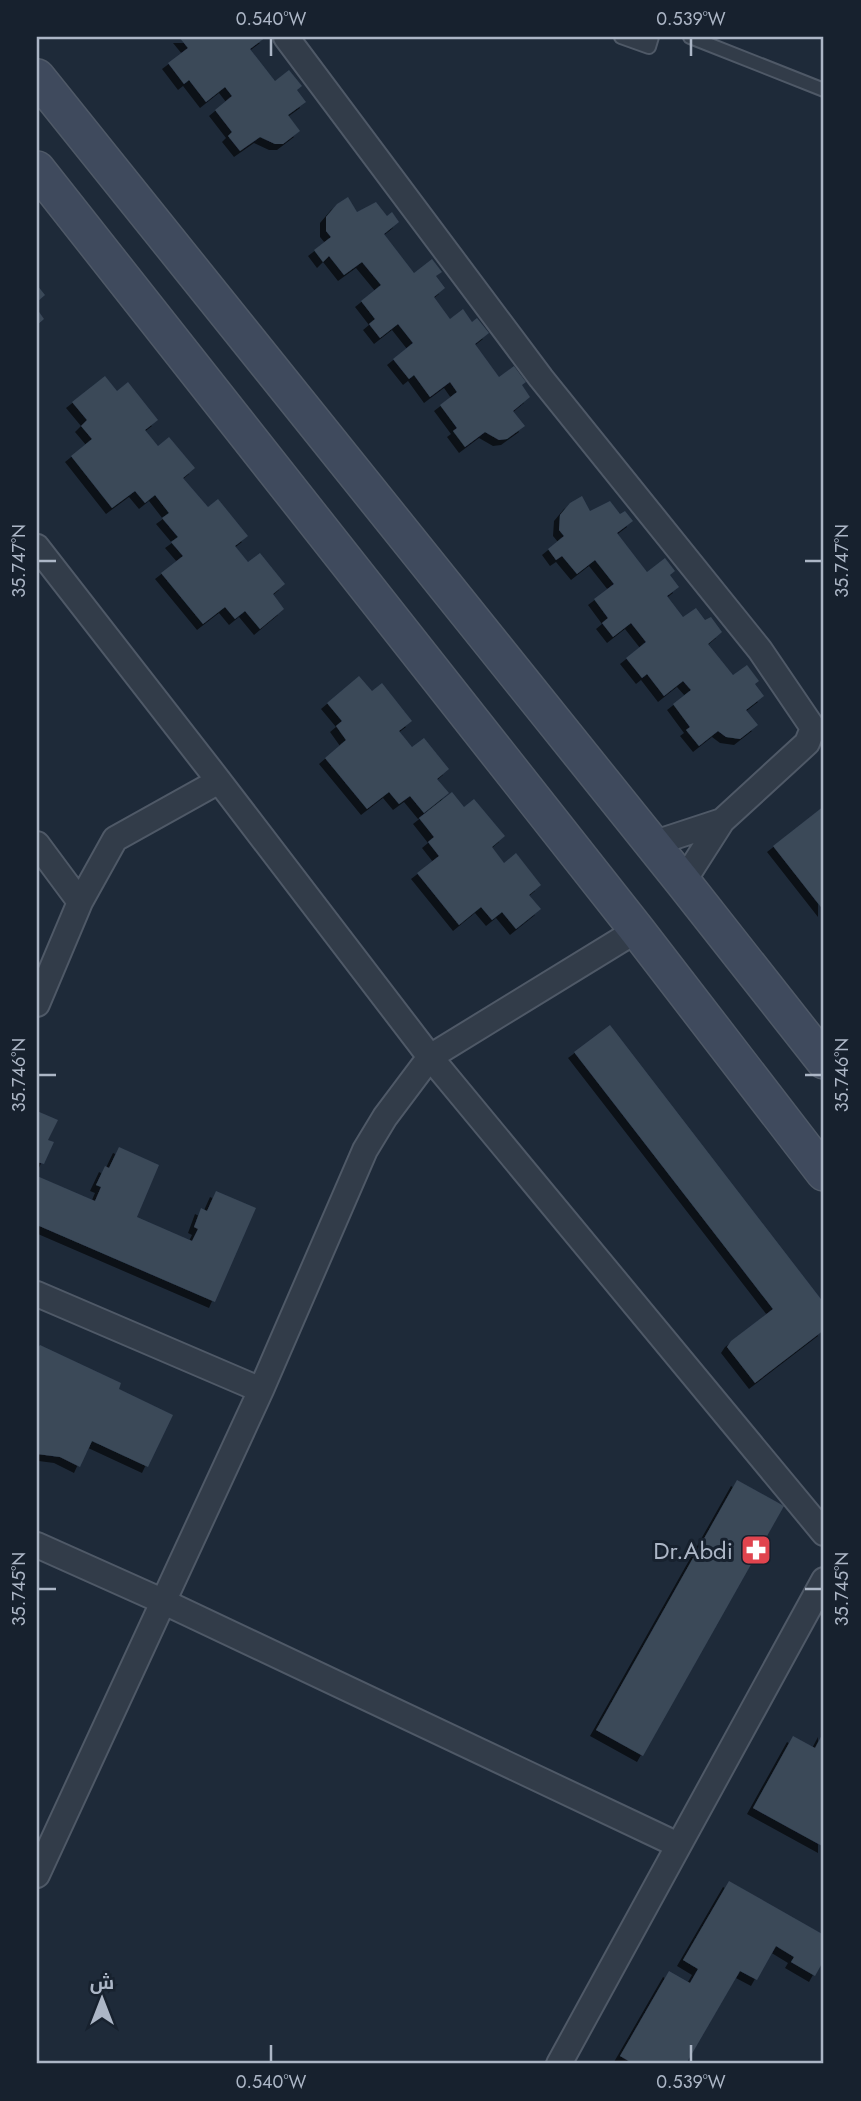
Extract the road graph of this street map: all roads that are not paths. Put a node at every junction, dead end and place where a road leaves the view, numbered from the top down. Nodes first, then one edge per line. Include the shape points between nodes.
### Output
1 (286, 37) edge
2 (621, 37) edge
3 (652, 37) edge
4 (690, 37) edge
5 (37, 77) edge
6 (824, 90) edge
7 (37, 169) edge
8 (37, 547) edge
9 (219, 781) junction
10 (722, 821) junction
11 (37, 844) edge
12 (652, 844) junction
13 (683, 882) junction
14 (80, 902) junction
15 (636, 930) junction
16 (37, 1004) edge
17 (430, 1057) junction
18 (824, 1061) edge
19 (824, 1173) edge
20 (37, 1294) edge
21 (261, 1390) junction
22 (824, 1533) edge
23 (37, 1545) edge
24 (824, 1580) edge
25 (162, 1601) junction
26 (678, 1845) junction
27 (37, 1875) edge
28 (559, 2064) edge

1 - 10 street via 541,378 760,650 813,728 807,743
2 - 3 lane via 649,47
4 - 6 lane
5 - 12 main road
7 - 15 main road
8 - 9 street
9 - 14 street via 115,839
9 - 17 street
10 - 12 street
10 - 13 street
11 - 14 street
12 - 13 main road
13 - 18 main road
14 - 16 street
15 - 17 street
15 - 19 main road
17 - 21 street via 365,1150
17 - 22 street
20 - 21 street
21 - 25 street
23 - 25 street
24 - 26 street
25 - 26 street
25 - 27 street
26 - 28 street

